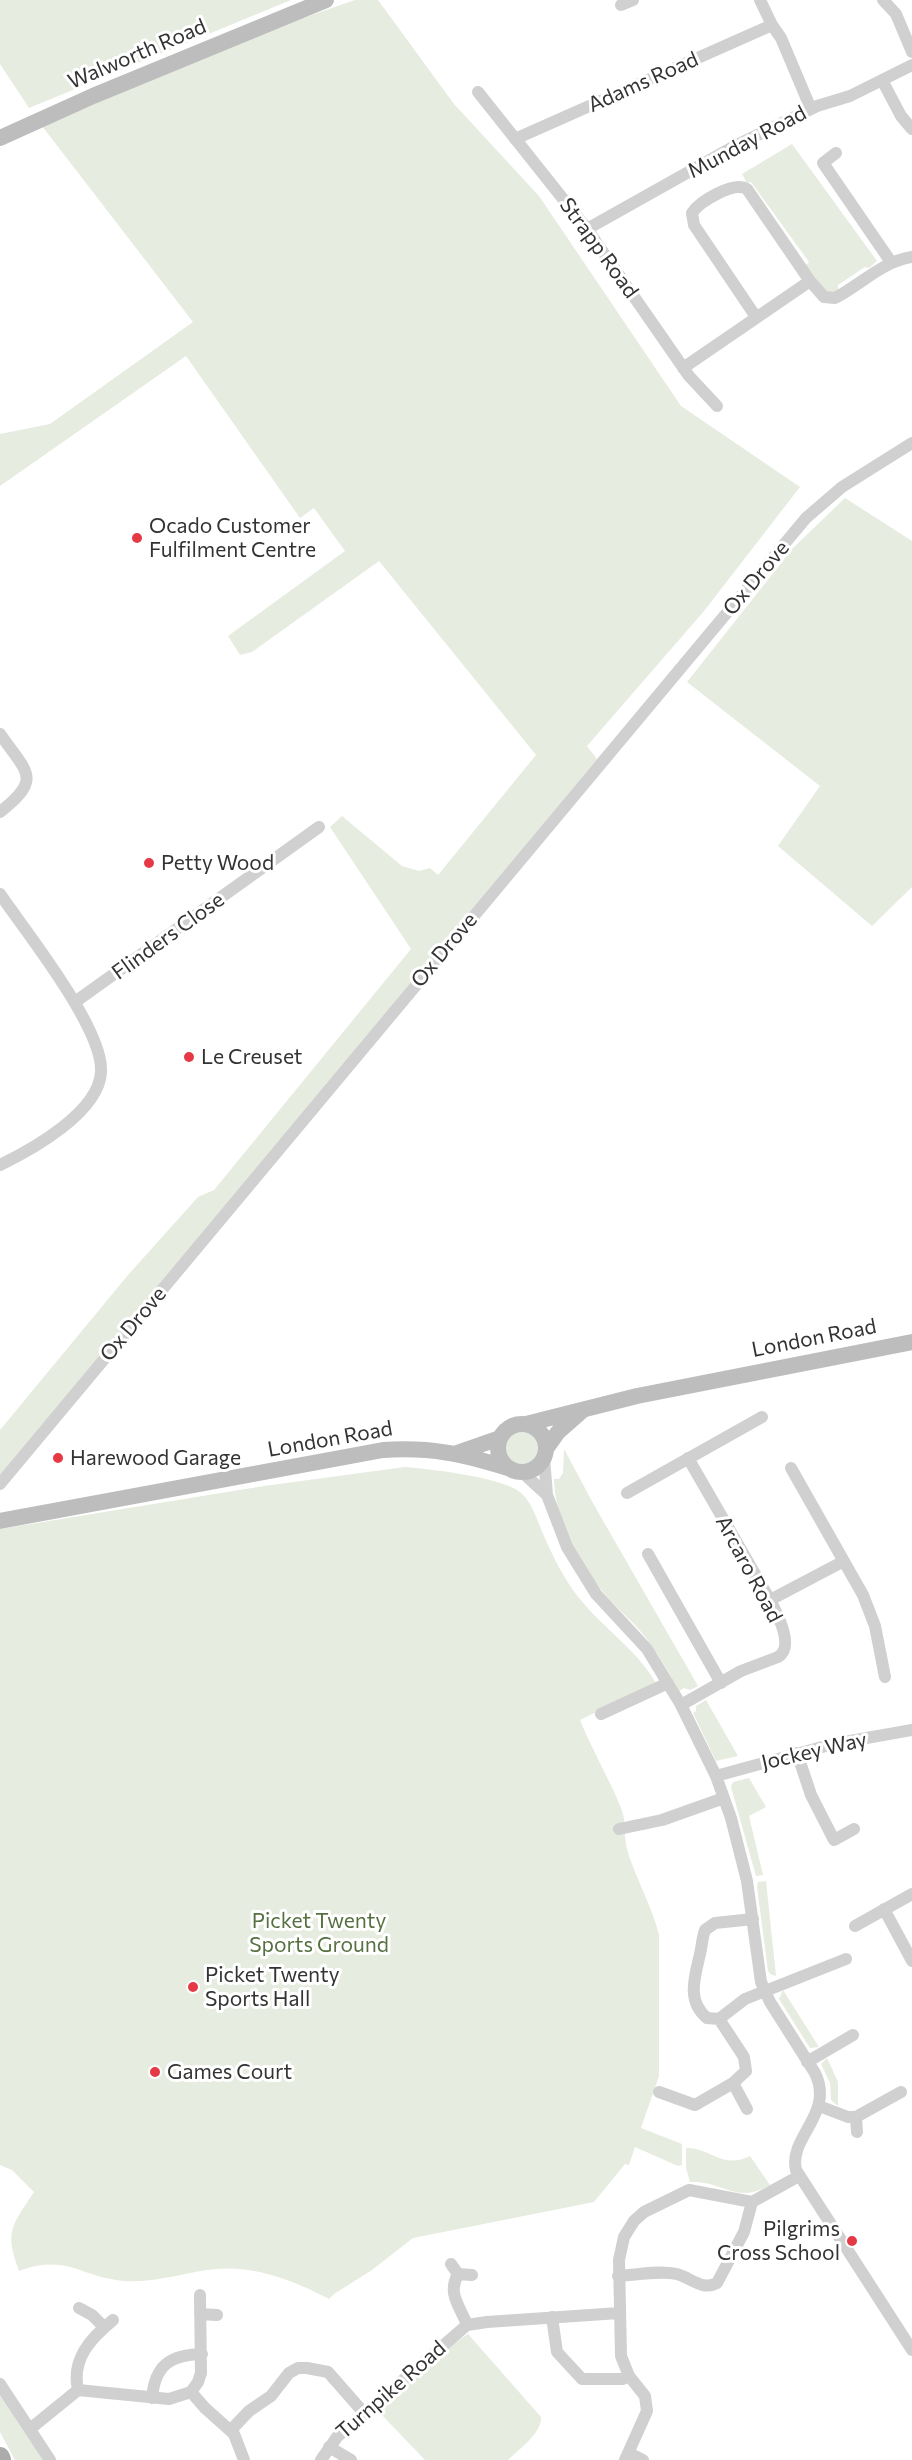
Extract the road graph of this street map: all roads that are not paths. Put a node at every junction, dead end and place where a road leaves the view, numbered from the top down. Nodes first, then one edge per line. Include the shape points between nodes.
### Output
1 (326, 0) edge
2 (633, 0) edge
3 (760, 0) edge
4 (883, 0) edge
5 (621, 5) dead end
6 (772, 25) junction
7 (912, 52) edge
8 (912, 65) edge
9 (882, 80) junction
10 (478, 92) dead end
11 (811, 109) junction
12 (912, 129) edge
13 (0, 138) edge
14 (515, 139) junction
15 (836, 153) dead end
16 (587, 229) junction
17 (912, 257) edge
18 (891, 262) junction
19 (810, 281) junction
20 (756, 317) junction
21 (683, 368) junction
22 (717, 406) dead end
23 (912, 443) edge
24 (0, 734) edge
25 (0, 812) edge
26 (319, 828) dead end
27 (0, 894) edge
28 (75, 1002) junction
29 (0, 1165) edge
30 (912, 1342) edge
31 (583, 1410) junction
32 (762, 1417) dead end
33 (526, 1424) junction
34 (500, 1438) junction
35 (457, 1453) junction
36 (545, 1454) junction
37 (688, 1458) junction
38 (790, 1468) dead end
39 (515, 1470) junction
40 (0, 1484) edge
41 (627, 1493) dead end
42 (547, 1495) junction
43 (0, 1521) edge
44 (648, 1554) dead end
45 (844, 1561) junction
46 (770, 1600) junction
47 (885, 1677) dead end
48 (669, 1683) junction
49 (721, 1683) junction
50 (681, 1705) junction
51 (601, 1714) dead end
52 (912, 1730) edge
53 (797, 1753) junction
54 (716, 1776) junction
55 (724, 1798) junction
56 (619, 1829) dead end
57 (854, 1829) dead end
58 (912, 1894) edge
59 (884, 1909) junction
60 (753, 1919) junction
61 (855, 1926) dead end
62 (846, 1959) dead end
63 (912, 1961) edge
64 (765, 1990) junction
65 (719, 2019) junction
66 (853, 2035) dead end
67 (807, 2062) junction
68 (733, 2083) junction
69 (659, 2092) dead end
70 (901, 2092) dead end
71 (819, 2106) junction
72 (747, 2109) dead end
73 (856, 2117) junction
74 (857, 2132) dead end
75 (799, 2176) junction
76 (753, 2202) junction
77 (472, 2276) dead end
78 (618, 2276) junction
79 (200, 2295) dead end
80 (79, 2308) dead end
81 (619, 2313) junction
82 (200, 2314) junction
83 (217, 2315) dead end
84 (552, 2317) junction
85 (467, 2325) junction
86 (911, 2345) edge
87 (202, 2354) junction
88 (629, 2376) junction
89 (0, 2384) edge
90 (78, 2390) junction
91 (191, 2392) junction
92 (152, 2398) junction
93 (364, 2413) junction
94 (30, 2429) junction
95 (231, 2430) junction
96 (329, 2447) junction
97 (627, 2456) edge
98 (242, 2459) edge
99 (50, 2460) edge
100 (321, 2460) edge
101 (351, 2460) edge
102 (643, 2460) edge

1 - 13 main road, Walworth Road
2 - 5 street
3 - 6 street
4 - 7 street via 896,14
6 - 11 street
6 - 14 street, Adams Road
8 - 9 street, Munday Road
9 - 11 street, Munday Road
9 - 12 street
10 - 14 street, Strapp Road
11 - 16 street, Munday Road via 733,147
14 - 16 street, Strapp Road
15 - 18 street via 823,162
16 - 21 street, Strapp Road
17 - 18 street
18 - 19 street via 835,298 824,297
19 - 20 street
19 - 20 street via 747,189 732,187 700,204 692,213 694,225
20 - 21 street
21 - 22 street, Strapp Road
23 - 40 street, Ox Drove via 842,488 806,518
24 - 25 street via 26,771 27,781 19,797
26 - 28 street, Flinders Close
27 - 28 street
28 - 29 street via 98,1049 98,1085 92,1098 74,1116 47,1138
30 - 31 main road, London Road via 672,1388
31 - 33 main road, London Road
31 - 36 main road via 558,1432
32 - 37 street
33 - 34 main road, London Road via 511,1426
33 - 36 main road via 543,1436
34 - 35 main road, London Road
34 - 39 main road via 499,1454
35 - 39 main road, London Road
35 - 43 main road, London Road via 383,1450
36 - 39 main road via 535,1468
36 - 42 street
37 - 41 street
37 - 46 street, Arcaro Road
38 - 45 street
39 - 42 street
42 - 48 street via 582,1574 638,1638
44 - 49 street
45 - 46 street
45 - 47 street via 875,1626
46 - 49 street, Arcaro Road via 785,1642 784,1651
48 - 50 street
48 - 51 street
49 - 50 street, Arcaro Road
50 - 54 street
52 - 53 street, Jockey Way
53 - 54 street, Jockey Way
53 - 57 street via 811,1795 834,1840
54 - 55 street
55 - 56 street via 662,1820
55 - 60 street via 745,1871
58 - 59 street
59 - 61 street
59 - 63 street
60 - 64 street via 757,1961
60 - 65 street via 715,1923 705,1930 695,1970 694,1997 702,2014
62 - 64 street
64 - 65 street via 745,1999
64 - 67 street
65 - 68 street via 746,2063 746,2071
66 - 67 street
67 - 71 street via 820,2086
68 - 69 street via 695,2105
68 - 72 street
70 - 73 street
71 - 73 street
71 - 75 street via 795,2159
73 - 74 street
75 - 76 street
75 - 86 street
76 - 78 street via 696,2190 652,2207 634,2221 624,2237
76 - 78 street via 744,2232 717,2283 707,2286 669,2273
77 - 85 street via 455,2269 453,2293
78 - 81 street
79 - 82 street
80 - 90 street via 108,2323 79,2358
81 - 84 street
81 - 88 street via 621,2356
82 - 83 street
82 - 87 street
84 - 85 street
84 - 88 street via 557,2352 582,2379
85 - 93 street, Turnpike Road
87 - 91 street via 200,2377
87 - 92 street via 181,2355 168,2362 157,2376
88 - 97 street via 643,2392 647,2411
89 - 94 street
90 - 92 street
90 - 94 street
91 - 92 street via 174,2398
91 - 95 street
93 - 95 street via 328,2372 298,2368
93 - 96 street, Turnpike Road
94 - 99 street
95 - 98 street
96 - 100 street, Turnpike Road
96 - 101 street
97 - 102 street

